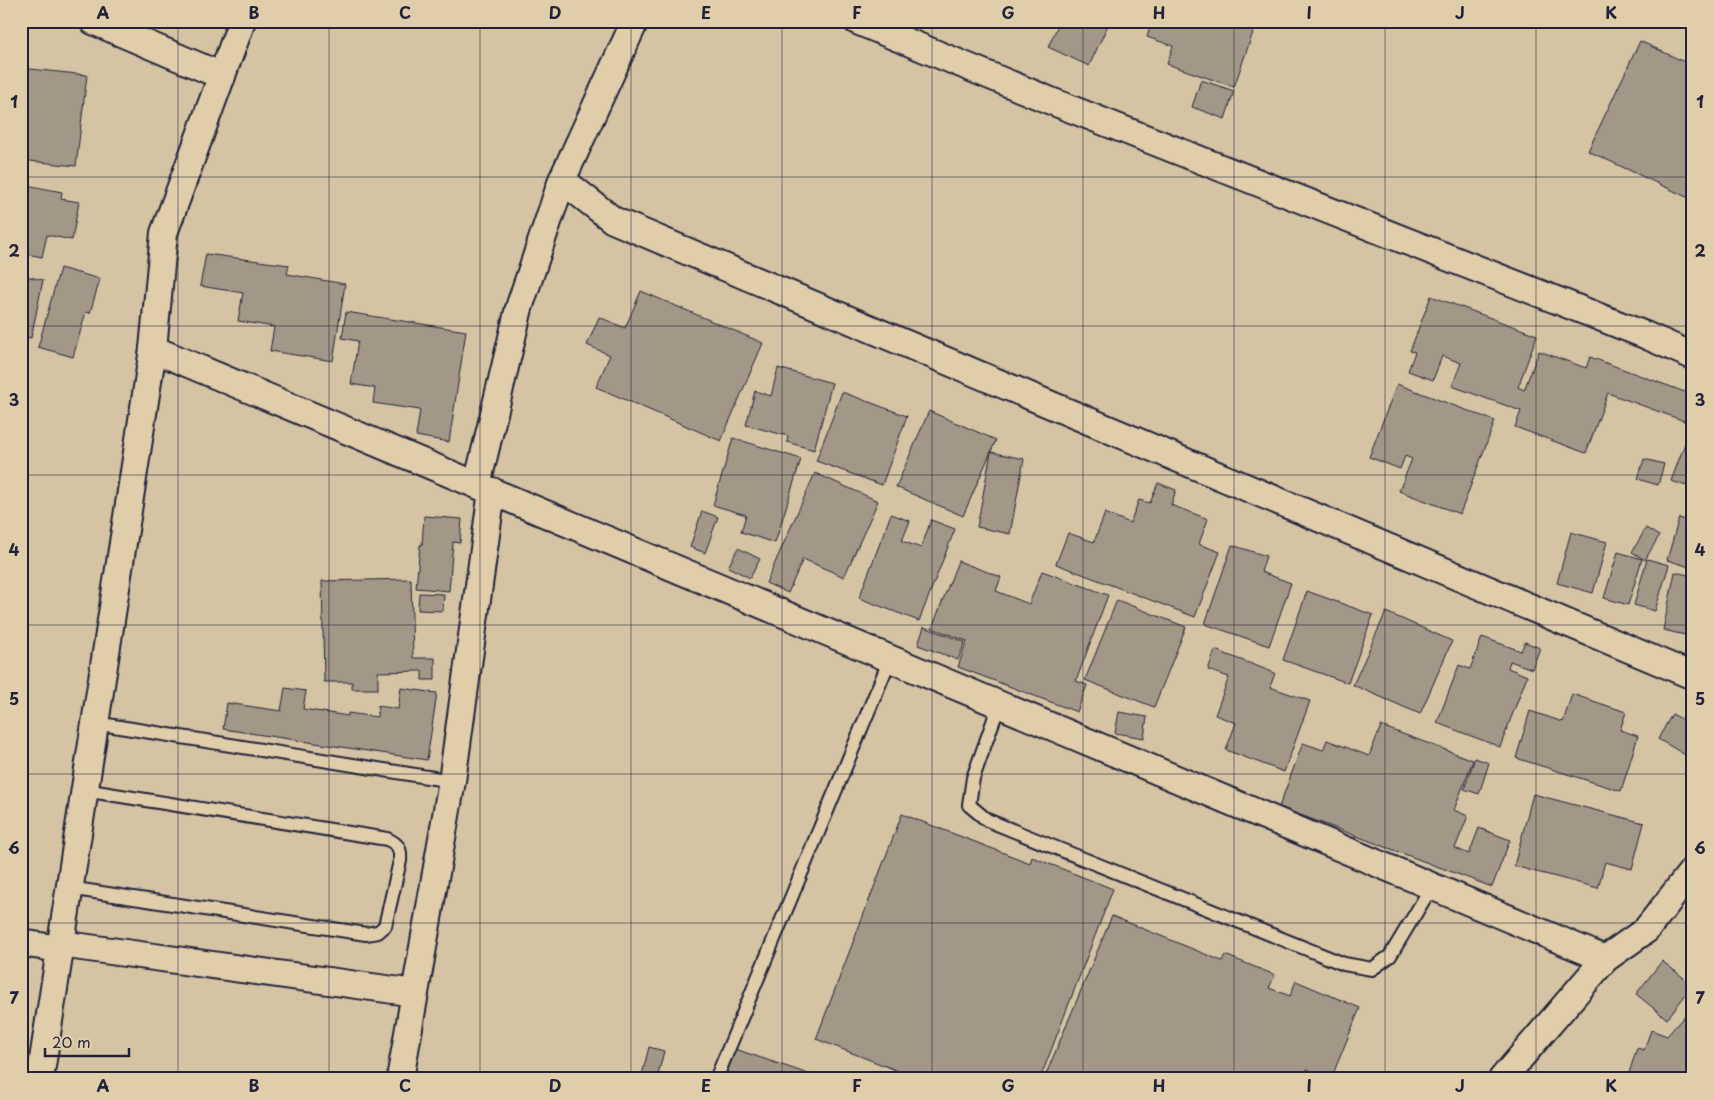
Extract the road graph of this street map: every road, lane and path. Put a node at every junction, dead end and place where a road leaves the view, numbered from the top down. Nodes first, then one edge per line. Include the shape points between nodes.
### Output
1 (93, 21) edge
2 (242, 21) edge
3 (635, 21) edge
4 (857, 21) edge
5 (222, 76) junction
6 (562, 180) junction
7 (153, 349) junction
8 (1693, 356) edge
9 (484, 488) junction
10 (890, 658) junction
11 (1693, 676) edge
12 (999, 704) junction
13 (95, 722) junction
14 (452, 782) junction
15 (84, 790) junction
16 (1693, 870) edge
17 (1432, 886) junction
18 (69, 888) junction
19 (21, 943) edge
20 (60, 947) junction
21 (1605, 959) junction
22 (416, 993) junction
23 (40, 1079) edge
24 (400, 1079) edge
25 (716, 1079) edge
26 (1502, 1079) edge

1 - 5 street
2 - 5 street
3 - 6 street
4 - 8 street
5 - 7 street via 164,233
6 - 9 street via 520,308
6 - 11 street via 613,220
7 - 9 street
7 - 13 street
9 - 10 street
9 - 14 street
10 - 12 street
10 - 25 lane
12 - 17 street
12 - 17 lane via 973,778 969,805 987,820 1344,964 1372,969 1390,956
13 - 14 lane
13 - 15 street
14 - 22 street
15 - 18 street
15 - 18 lane via 387,839 401,850 400,861 385,926 378,932 366,934
16 - 21 street via 1646,930
17 - 21 street
18 - 20 street
19 - 20 street
20 - 22 street
20 - 23 street
21 - 26 street
22 - 24 street

